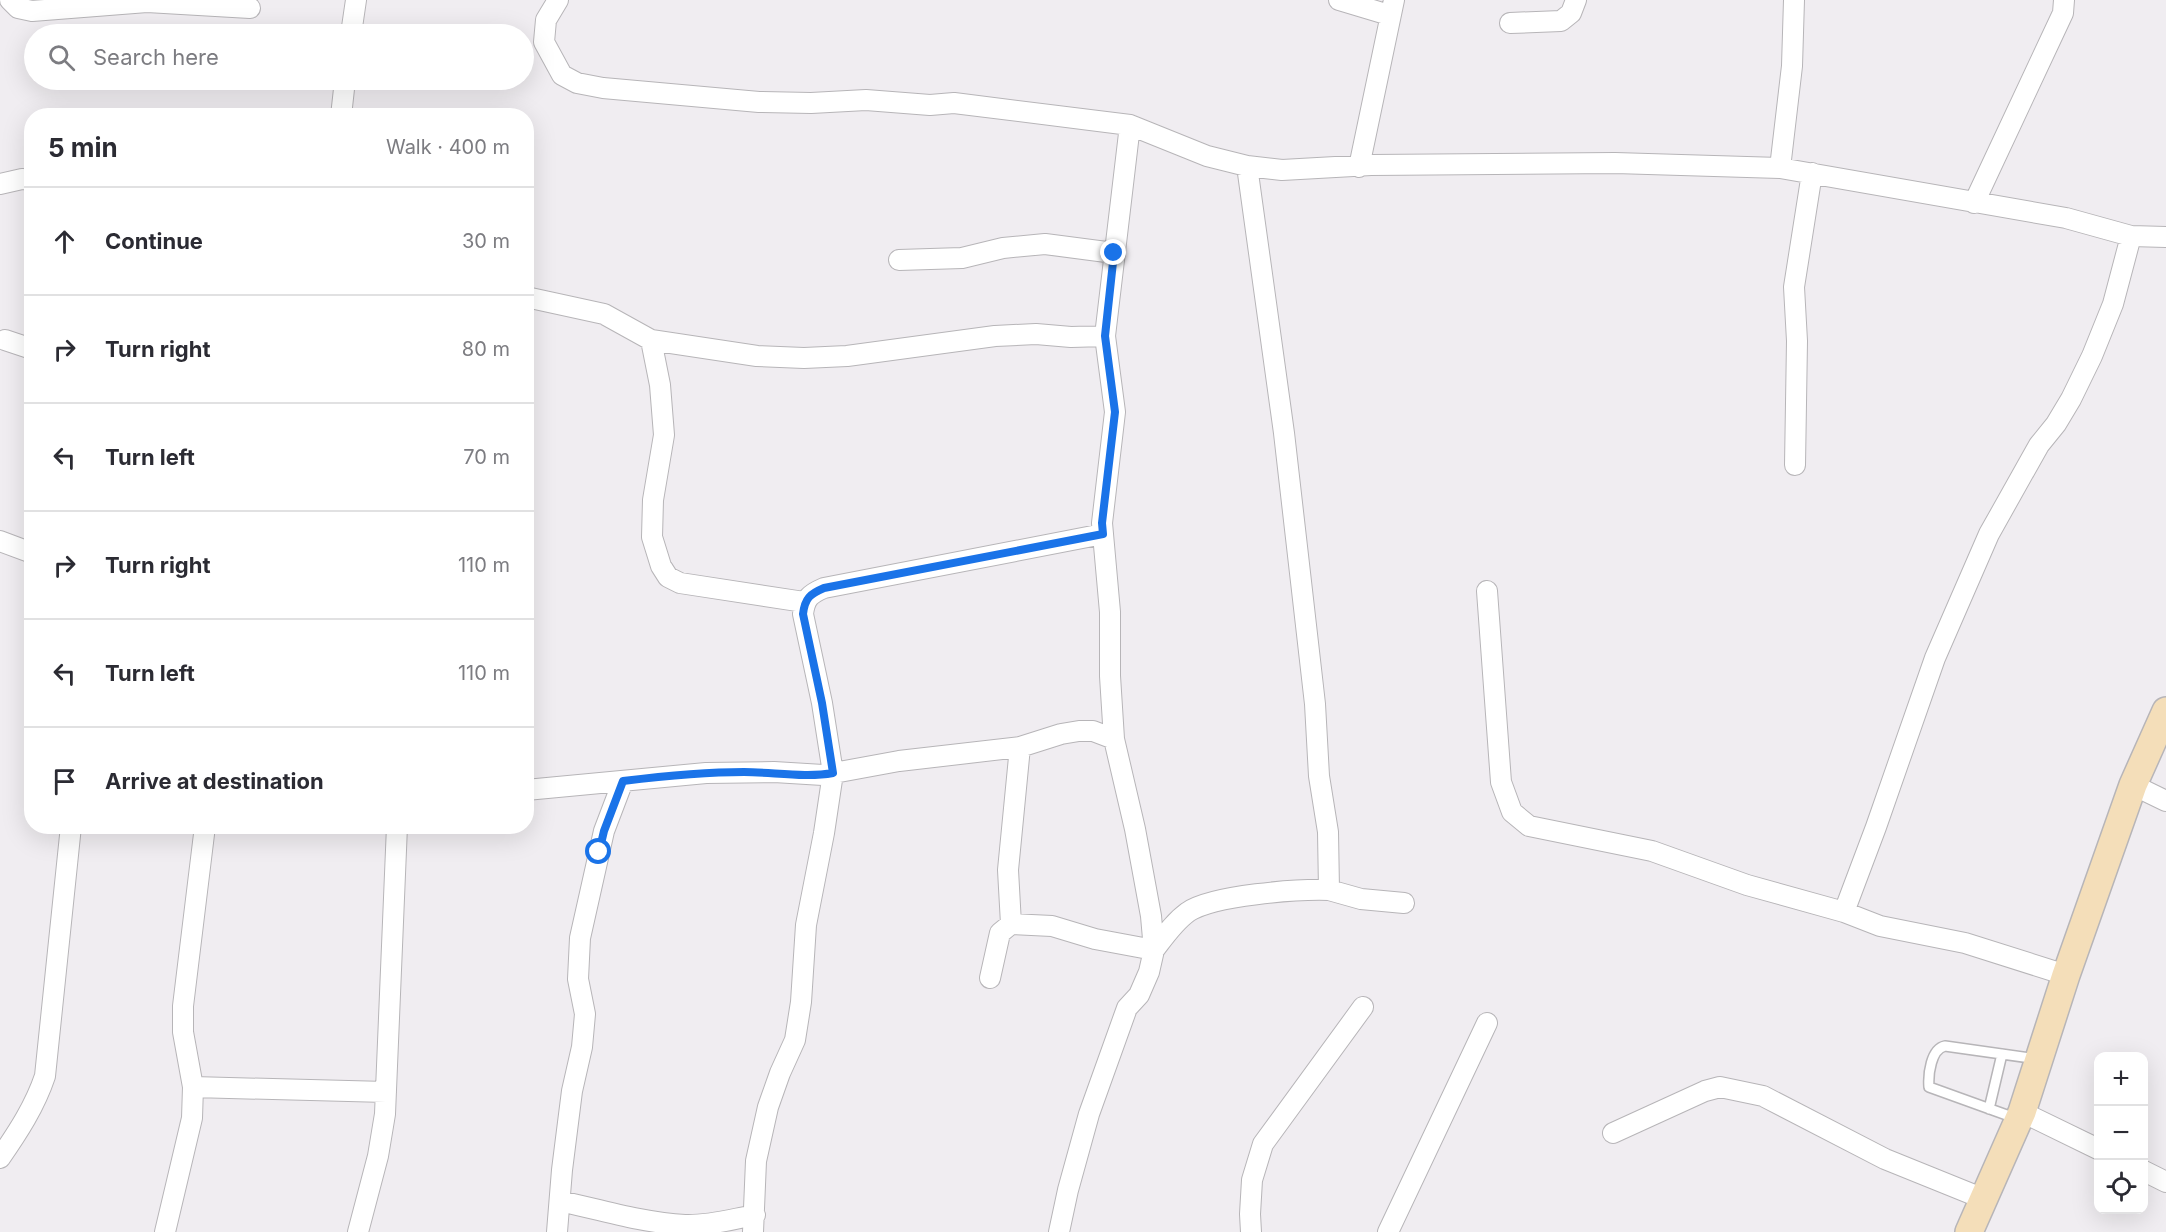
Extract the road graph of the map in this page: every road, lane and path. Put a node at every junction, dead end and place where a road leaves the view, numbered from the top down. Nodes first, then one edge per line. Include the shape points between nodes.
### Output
1 (10, 0) edge
2 (356, 0) edge
3 (558, 0) edge
4 (1339, 0) edge
5 (1576, 0) edge
6 (1794, 0) edge
7 (2064, 0) edge
8 (148, 1) edge
9 (1391, 8) edge
10 (250, 9) dead end
11 (1510, 23) dead end
12 (352, 24) edge
13 (344, 90) edge
14 (342, 108) edge
15 (1130, 125) junction
16 (1247, 166) junction
17 (1359, 167) junction
18 (1780, 168) junction
19 (1812, 173) junction
20 (24, 179) edge
21 (0, 184) edge
22 (1974, 203) junction
23 (2131, 236) junction
24 (2166, 237) edge
25 (1114, 253) junction
26 (899, 260) dead end
27 (534, 299) edge
28 (1105, 336) junction
29 (5, 340) dead end
30 (651, 340) junction
31 (24, 346) edge
32 (1795, 465) dead end
33 (1103, 534) junction
34 (0, 541) edge
35 (24, 550) edge
36 (1487, 591) dead end
37 (804, 602) junction
38 (2166, 711) edge
39 (1114, 740) junction
40 (1020, 747) junction
41 (833, 773) junction
42 (623, 781) junction
43 (2133, 785) junction
44 (534, 789) edge
45 (2166, 801) edge
46 (70, 834) edge
47 (204, 834) edge
48 (397, 834) edge
49 (1329, 890) junction
50 (1404, 903) dead end
51 (1844, 912) junction
52 (1011, 924) junction
53 (1154, 950) junction
54 (2066, 975) junction
55 (990, 978) dead end
56 (1363, 1007) dead end
57 (1487, 1023) dead end
58 (2002, 1054) junction
59 (2039, 1060) junction
60 (193, 1087) junction
61 (386, 1092) junction
62 (1989, 1108) junction
63 (2021, 1115) junction
64 (1613, 1133) dead end
65 (2094, 1147) edge
66 (0, 1158) edge
67 (2148, 1173) edge
68 (2166, 1182) edge
69 (1984, 1199) junction
70 (560, 1202) junction
71 (754, 1223) edge
72 (165, 1232) edge
73 (358, 1232) edge
74 (557, 1232) edge
75 (1059, 1232) edge
76 (1251, 1232) edge
77 (1388, 1232) edge
78 (1969, 1232) edge

1 - 8 street via 18,9 32,11
2 - 12 street
3 - 15 street via 546,20 544,42 561,75 577,83 759,102 954,103
4 - 9 street
5 - 11 street via 1570,14 1561,21
6 - 18 street via 1792,66
7 - 22 street via 2063,13
8 - 10 street
9 - 17 street
13 - 14 street
15 - 16 street via 1207,156
15 - 25 street
16 - 17 street via 1282,170
16 - 49 street via 1284,433 1315,704 1319,776 1328,832
17 - 18 street via 1615,162
18 - 19 street
19 - 22 street
19 - 32 street via 1794,287
20 - 21 street
22 - 23 street via 2066,218
23 - 24 street
23 - 51 street via 2113,304 2092,356 2066,407 2039,445 1989,534 1935,658
25 - 26 street via 1045,244 962,258
25 - 28 street
27 - 30 street via 604,314
28 - 30 street via 995,336 804,358 757,356
28 - 33 street via 1115,412
29 - 31 street
30 - 37 street via 664,435 653,500 652,537 661,566 668,577 680,583
33 - 37 street via 824,588
33 - 39 street
34 - 35 street
36 - 51 street via 1501,782 1512,812 1529,826 1652,851 1747,885
37 - 41 street
38 - 43 street
39 - 40 street via 1093,731 1079,731
39 - 53 street via 1135,829
40 - 41 street
40 - 52 street via 1008,870
41 - 42 street via 717,773
41 - 71 street via 806,925 795,1040 768,1107 756,1161
42 - 44 street
42 - 70 street via 604,831 580,938 578,979 585,1014
43 - 45 street
43 - 54 street
46 - 66 street via 45,1076 28,1115
47 - 60 street via 183,1006 183,1032
48 - 61 street
49 - 50 street via 1361,899
49 - 53 street via 1302,889 1207,903 1174,924
51 - 54 street via 1880,926 1965,943
52 - 53 street via 1052,926
52 - 55 street via 1000,933
53 - 75 street via 1139,995 1127,1008 1089,1114
54 - 59 street
56 - 76 street via 1263,1144 1252,1180
57 - 77 street
58 - 59 lane
58 - 62 lane
58 - 62 lane via 1945,1046 1935,1051 1929,1087
59 - 63 street
60 - 61 street
60 - 72 street via 192,1118
61 - 73 street via 378,1156
62 - 63 lane
63 - 65 street
63 - 69 street
64 - 69 street via 1720,1087 1763,1096 1885,1159
67 - 68 street
69 - 78 street
70 - 71 street via 685,1225
70 - 74 street

